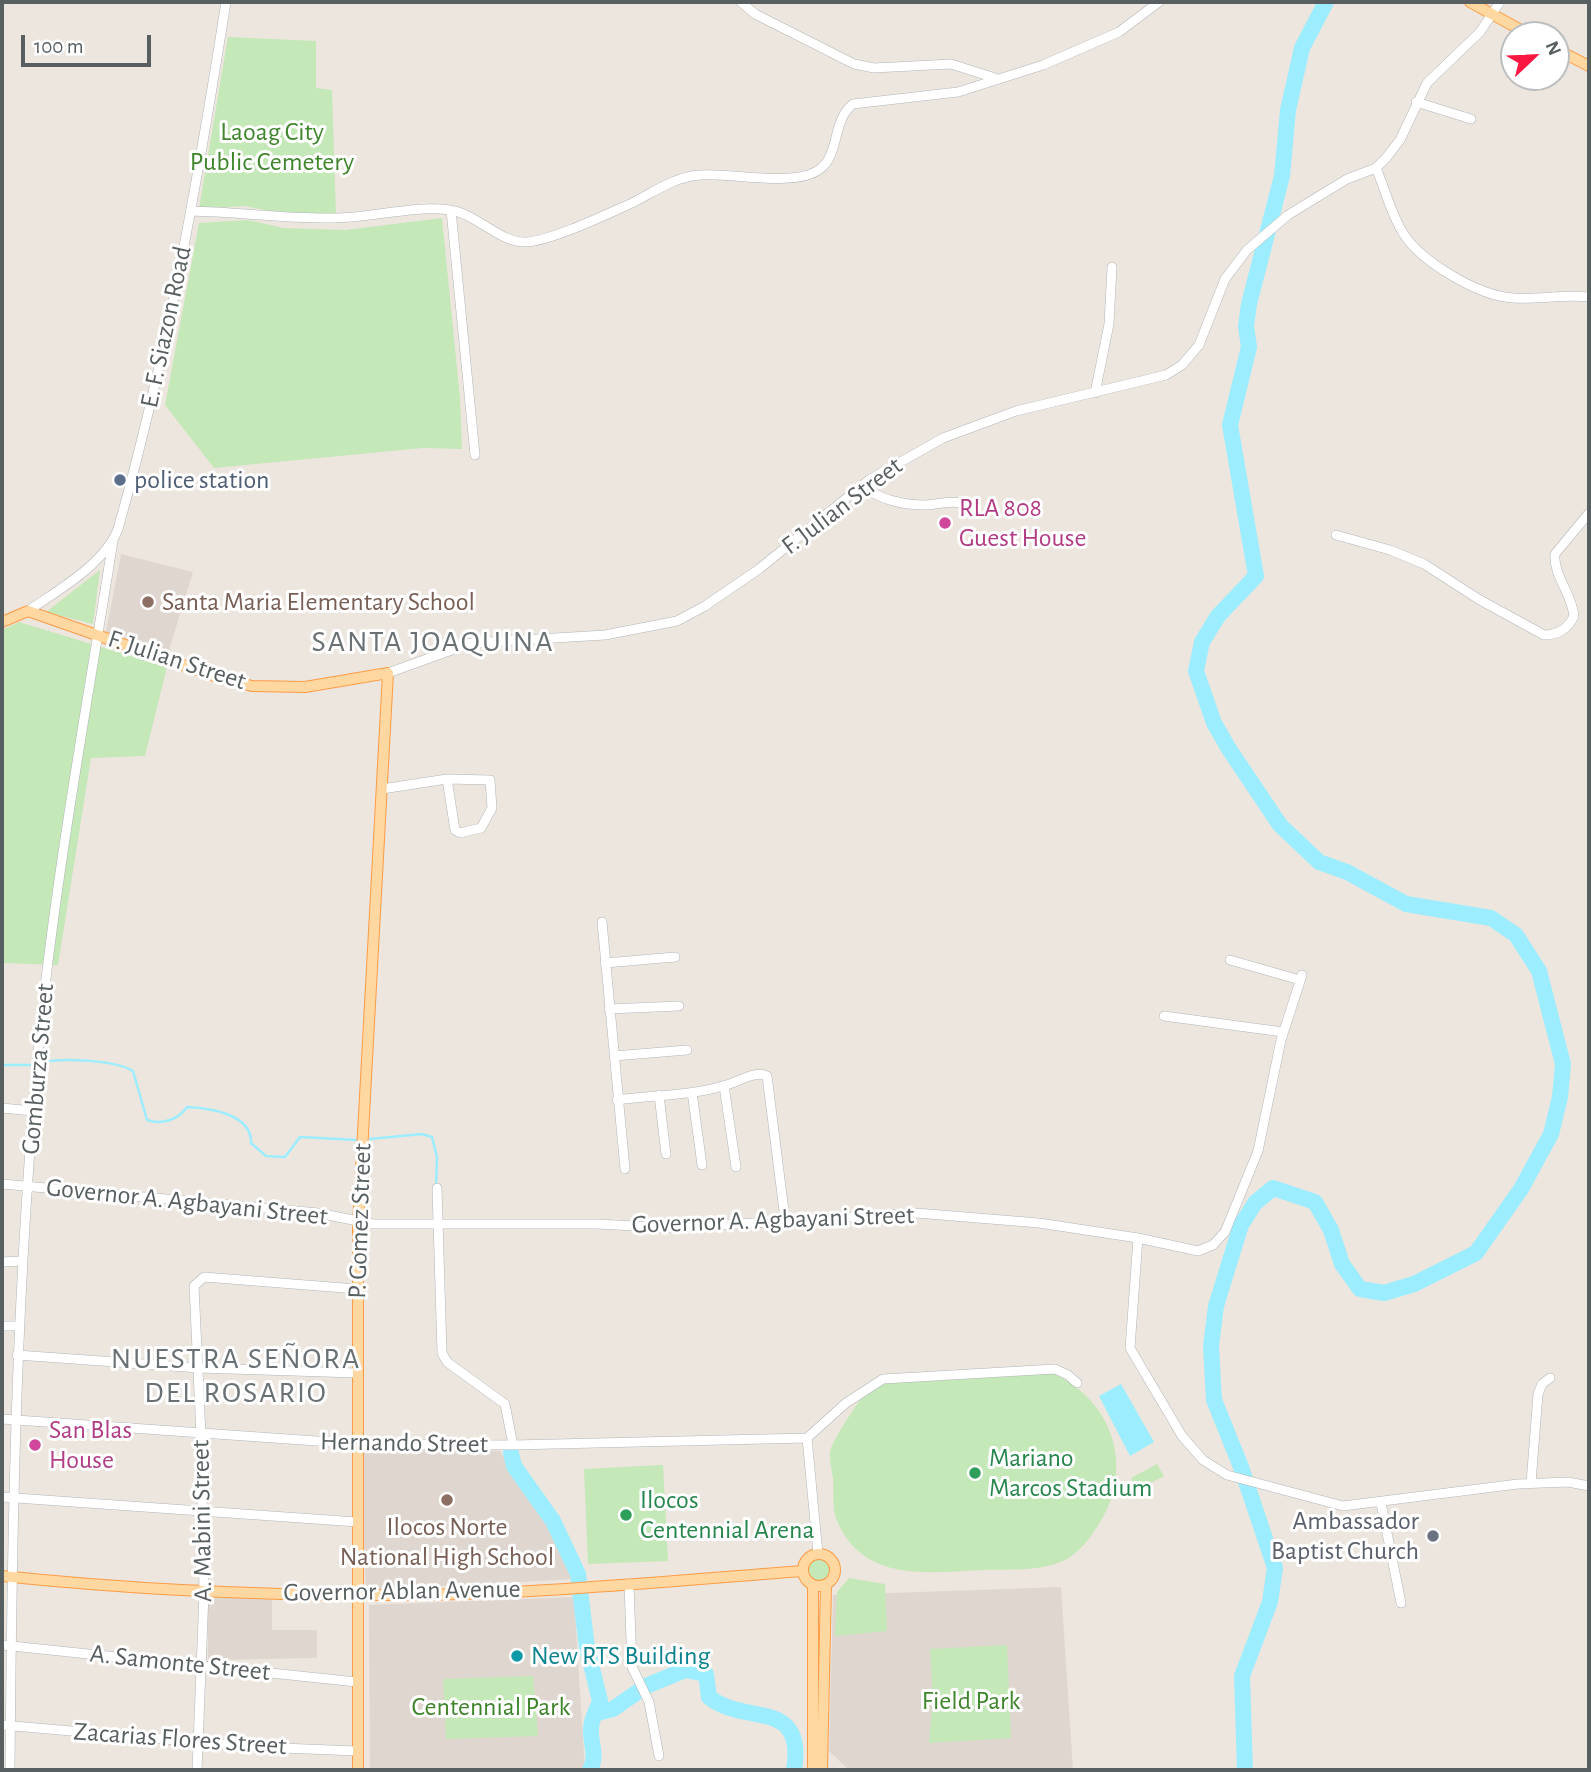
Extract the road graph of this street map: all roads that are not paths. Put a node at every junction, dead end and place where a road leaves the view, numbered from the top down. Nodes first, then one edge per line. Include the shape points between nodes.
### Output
1 (226, 2) edge
2 (741, 2) edge
3 (1159, 2) edge
4 (1470, 2) edge
5 (1500, 2) edge
6 (1492, 15) junction
7 (1504, 21) edge
8 (1570, 56) edge
9 (1589, 66) edge
10 (995, 78) junction
11 (1416, 102) junction
12 (1471, 119) dead end
13 (1376, 168) junction
14 (451, 210) junction
15 (191, 211) junction
16 (1112, 267) dead end
17 (1589, 297) edge
18 (1095, 393) junction
19 (475, 455) dead end
20 (863, 485) junction
21 (970, 507) dead end
22 (1589, 513) edge
23 (1336, 535) dead end
24 (113, 541) junction
25 (28, 611) junction
26 (2, 622) edge
27 (98, 634) junction
28 (388, 673) junction
29 (447, 779) junction
30 (382, 789) junction
31 (602, 922) dead end
32 (675, 957) dead end
33 (1230, 960) dead end
34 (605, 962) junction
35 (679, 1006) dead end
36 (609, 1009) junction
37 (1164, 1017) dead end
38 (1283, 1032) junction
39 (687, 1051) dead end
40 (614, 1056) junction
41 (724, 1086) junction
42 (692, 1092) junction
43 (659, 1095) junction
44 (617, 1100) junction
45 (2, 1108) edge
46 (33, 1111) junction
47 (666, 1154) dead end
48 (702, 1165) dead end
49 (736, 1167) dead end
50 (625, 1169) dead end
51 (2, 1184) edge
52 (27, 1186) junction
53 (438, 1188) dead end
54 (785, 1219) junction
55 (358, 1222) junction
56 (439, 1224) junction
57 (1138, 1238) junction
58 (22, 1261) junction
59 (2, 1262) edge
60 (357, 1289) junction
61 (2, 1326) edge
62 (18, 1326) junction
63 (17, 1355) junction
64 (199, 1368) junction
65 (356, 1373) junction
66 (1550, 1378) dead end
67 (1077, 1384) dead end
68 (2, 1419) edge
69 (16, 1420) junction
70 (201, 1435) junction
71 (807, 1438) junction
72 (359, 1444) junction
73 (513, 1446) junction
74 (1531, 1483) junction
75 (1589, 1486) edge
76 (2, 1497) edge
77 (14, 1498) junction
78 (1381, 1503) junction
79 (203, 1512) junction
80 (357, 1522) junction
81 (818, 1554) junction
82 (803, 1571) junction
83 (7, 1577) edge
84 (629, 1584) junction
85 (813, 1585) junction
86 (826, 1585) junction
87 (204, 1592) junction
88 (359, 1593) junction
89 (1401, 1603) dead end
90 (7, 1645) edge
91 (201, 1664) junction
92 (357, 1682) junction
93 (6, 1725) edge
94 (198, 1742) junction
95 (358, 1751) junction
96 (659, 1756) dead end
97 (10, 1770) edge
98 (197, 1770) edge
99 (358, 1770) edge
100 (813, 1770) edge
101 (822, 1770) edge

1 - 15 street, E. F. Siazon Road
2 - 10 street via 854,64 874,68 951,64
3 - 10 street via 1096,43
4 - 6 main road
5 - 6 street, F. Julian Street
6 - 7 main road
6 - 11 street, F. Julian Street via 1427,83
8 - 9 main road
10 - 14 street via 943,96 853,104 841,118 824,165 808,174 789,178 696,175 542,239 524,242 507,237 480,220
11 - 12 street
11 - 13 street, F. Julian Street via 1393,150
13 - 17 street via 1405,236 1447,272 1508,298
13 - 18 street, F. Julian Street via 1347,179 1288,215 1247,250 1225,279 1199,345 1182,365 1166,376
14 - 15 street via 338,218
14 - 19 street
15 - 24 street, E. F. Siazon Road via 160,366
16 - 18 street via 1109,324
18 - 20 street, F. Julian Street via 1016,411 943,438
20 - 21 street via 874,496 903,502 960,501
20 - 28 street, F. Julian Street via 759,569 677,621 605,635 471,643
22 - 23 street via 1555,554 1574,616 1554,635 1544,635 1407,556
24 - 25 street
24 - 27 street, Gomburza Street
25 - 26 main road
25 - 27 main road, F. Julian Street
27 - 28 main road, F. Julian Street via 252,686 305,687
27 - 46 street, Gomburza Street via 59,875
28 - 30 main road, P. Gomez Street
29 - 29 street via 455,830 481,828 492,808 490,780
29 - 30 street
30 - 55 main road, P. Gomez Street
31 - 34 street
32 - 34 street
33 - 38 street, Governor A. Agbayani Street via 1301,978
34 - 36 street
35 - 36 street
36 - 40 street
37 - 38 street
38 - 57 street, Governor A. Agbayani Street via 1262,1140 1220,1240 1191,1251
39 - 40 street
40 - 44 street
41 - 42 street
41 - 49 street
41 - 54 street via 759,1074 767,1076
42 - 43 street
42 - 48 street
43 - 44 street
43 - 47 street
44 - 50 street
45 - 46 street
46 - 52 street, Gomburza Street
51 - 52 street, Governor A. Agbayani Street
52 - 55 street, Governor A. Agbayani Street via 318,1213
52 - 58 street, Gomburza Street
53 - 56 street
54 - 56 street, Governor A. Agbayani Street via 673,1228
54 - 57 street, Governor A. Agbayani Street via 916,1213 1039,1223
55 - 56 street, Governor A. Agbayani Street
55 - 60 main road, P. Gomez Street
56 - 73 street via 442,1353 447,1362 505,1404
57 - 78 street via 1130,1348 1191,1448 1206,1462 1241,1480 1343,1506
58 - 59 street
58 - 62 street, Gomburza Street
60 - 64 street, A. Mabini Street via 204,1277 194,1286
60 - 65 main road, P. Gomez Street
61 - 62 street
62 - 63 street, Gomburza Street
63 - 64 street
63 - 69 street, Gomburza Street
64 - 65 street
64 - 70 street, A. Mabini Street
65 - 72 main road, P. Gomez Street
66 - 74 street via 1538,1394
67 - 71 street via 1055,1369 883,1379 846,1403
68 - 69 street, Hernando Street
69 - 70 street, Hernando Street
69 - 77 street, Gomburza Street
70 - 72 street, Hernando Street
70 - 79 street, A. Mabini Street
71 - 73 street, Hernando Street
71 - 81 street
72 - 73 street, Hernando Street
72 - 80 main road, P. Gomez Street
74 - 75 street
74 - 78 street
76 - 77 street
77 - 79 street
77 - 83 street, Gomburza Street
78 - 89 street
79 - 80 street
79 - 87 street, A. Mabini Street
80 - 88 main road, P. Gomez Street
81 - 82 main road via 809,1558
81 - 86 main road via 831,1558 835,1566 833,1579
82 - 84 main road, Governor Ablan Avenue
82 - 85 main road
83 - 87 main road, Governor Ablan Avenue
83 - 90 street, Gomburza Street
84 - 88 main road, Governor Ablan Avenue
84 - 96 street via 632,1667 649,1702
85 - 86 main road
85 - 100 main road
86 - 101 main road
87 - 88 main road, Governor Ablan Avenue
87 - 91 street, A. Mabini Street
88 - 92 main road, P. Gomez Street
90 - 91 street, A. Samonte Street
90 - 93 street, Gomburza Street
91 - 92 street, A. Samonte Street
91 - 94 street, A. Mabini Street
92 - 95 main road, P. Gomez Street
93 - 94 street, Zacarias Flores Street
93 - 97 street, Gomburza Street
94 - 95 street, Zacarias Flores Street
94 - 98 street, A. Mabini Street
95 - 99 main road, P. Gomez Street

